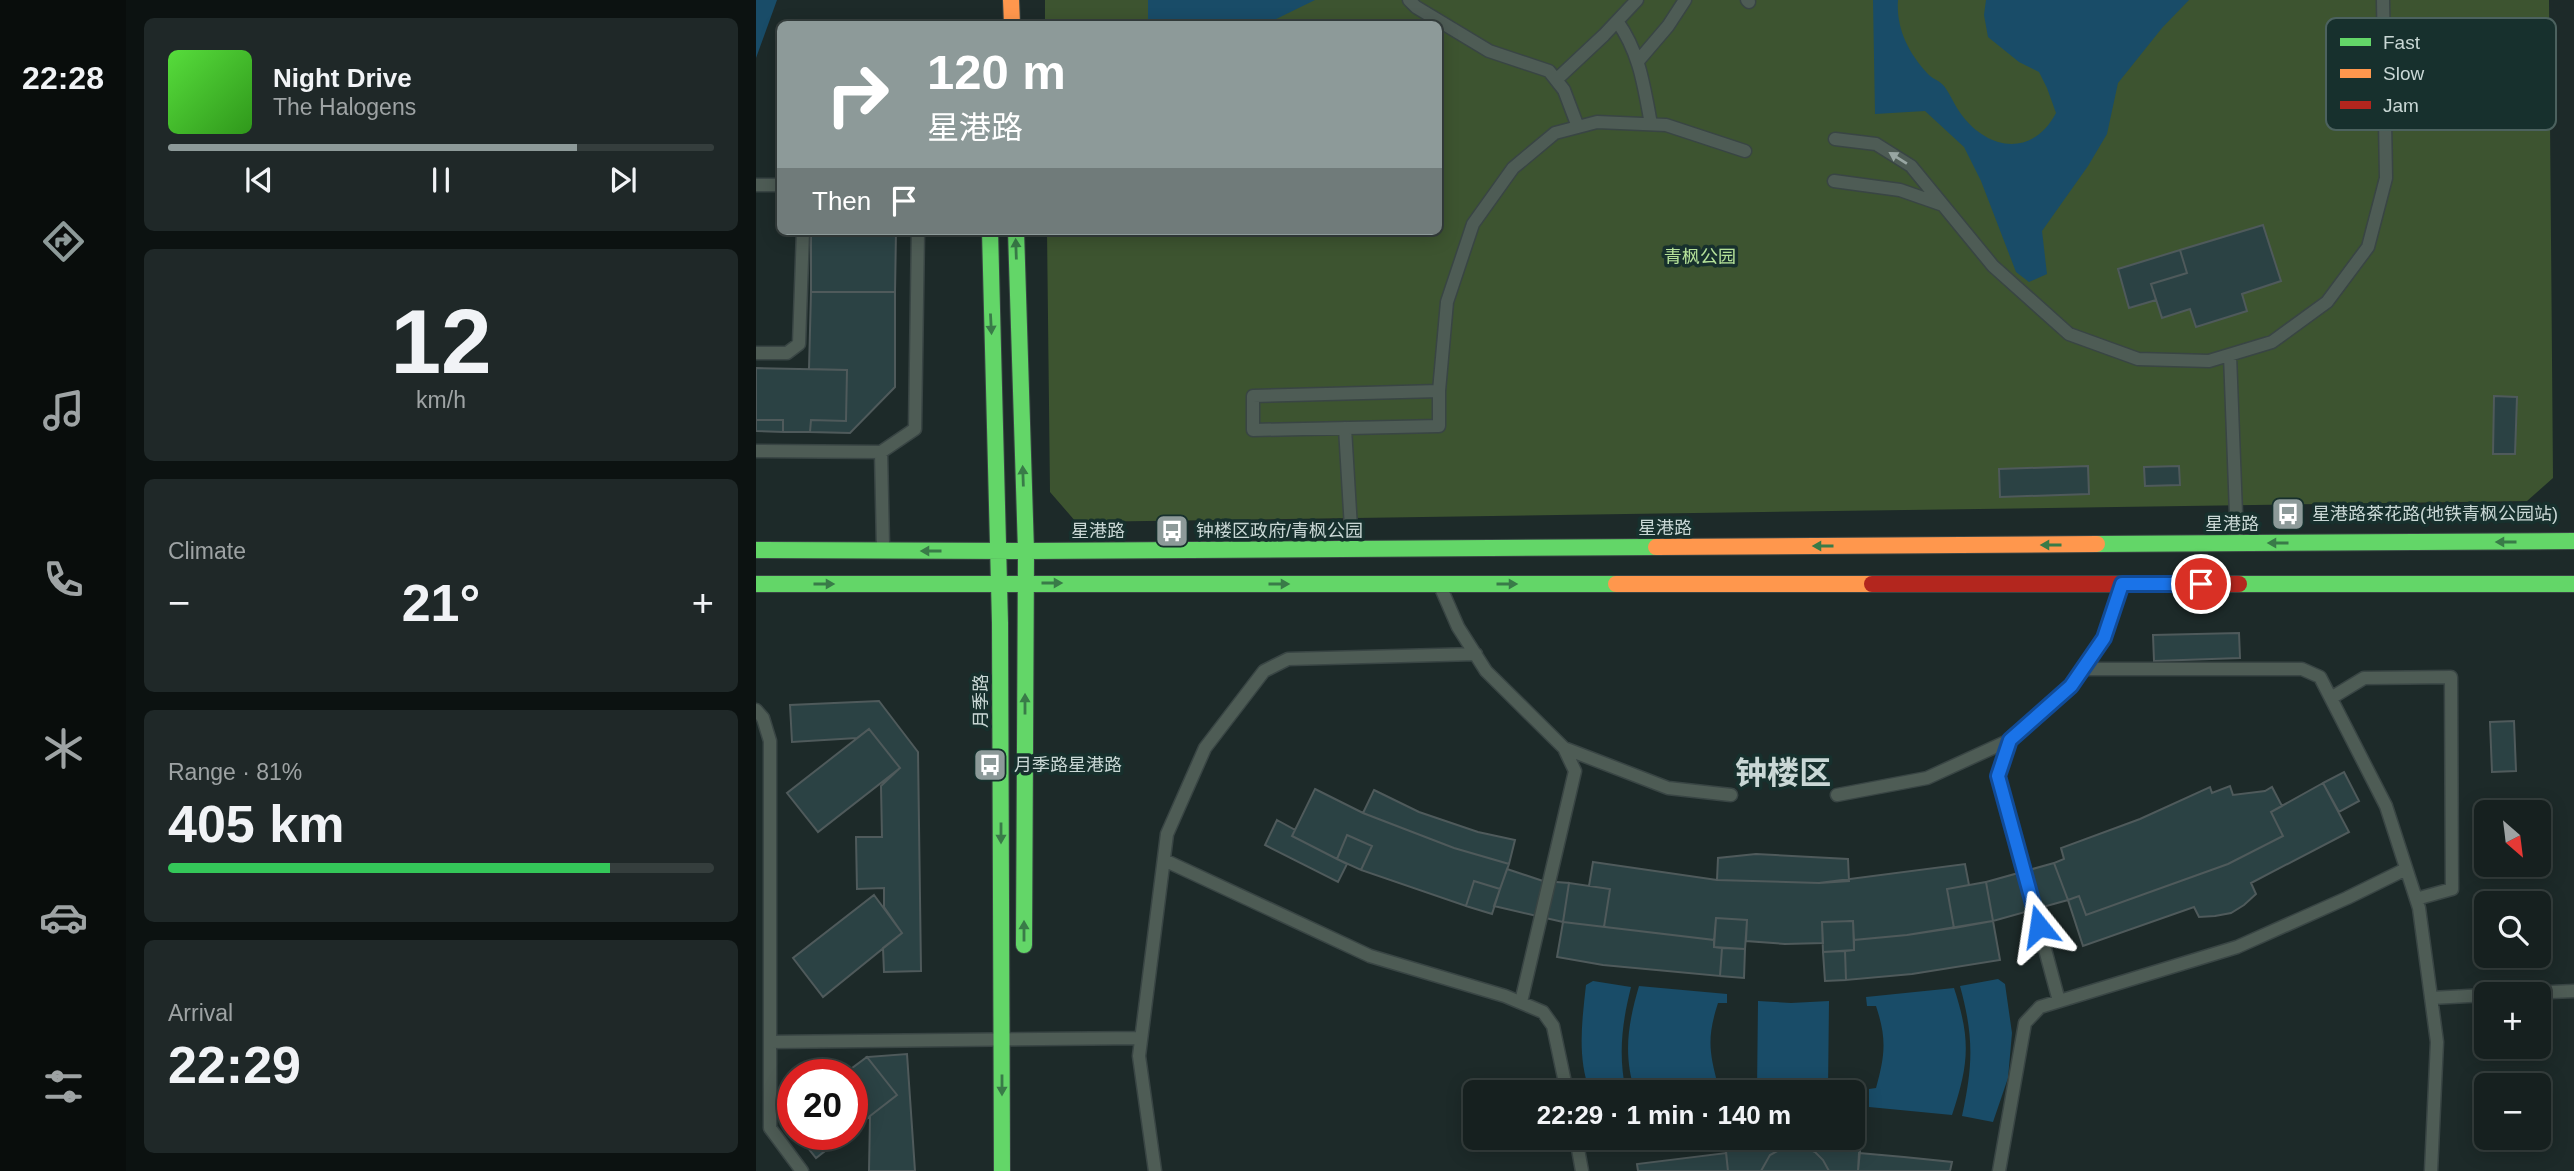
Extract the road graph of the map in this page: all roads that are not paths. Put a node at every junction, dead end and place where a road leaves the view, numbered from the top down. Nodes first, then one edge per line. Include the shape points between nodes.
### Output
1 (1011, 0) edge
2 (1409, 0) edge
3 (1637, 0) edge
4 (1685, 0) edge
5 (2383, 0) edge
6 (2383, 18) edge
7 (1012, 21) edge
8 (1438, 21) edge
9 (1617, 21) junction
10 (1442, 23) edge
11 (1639, 60) junction
12 (1556, 80) junction
13 (1651, 124) junction
14 (1578, 127) junction
15 (2385, 130) edge
16 (1835, 139) dead end
17 (1745, 152) dead end
18 (1834, 181) dead end
19 (756, 186) edge
20 (777, 186) edge
21 (1943, 206) junction
22 (803, 235) edge
23 (918, 235) edge
24 (990, 235) edge
25 (1016, 235) edge
26 (756, 353) edge
27 (2230, 355) junction
28 (1439, 391) junction
29 (1345, 428) junction
30 (756, 452) edge
31 (881, 452) junction
32 (2574, 541) edge
33 (2238, 543) junction
34 (1352, 549) junction
35 (756, 550) edge
36 (883, 551) junction
37 (999, 551) junction
38 (1026, 551) junction
39 (1000, 583) junction
40 (1025, 583) junction
41 (756, 584) edge
42 (1439, 584) junction
43 (2122, 584) junction
44 (2574, 584) edge
45 (1476, 654) junction
46 (2082, 669) junction
47 (2331, 698) junction
48 (756, 710) edge
49 (2010, 740) junction
50 (1564, 748) junction
51 (1731, 795) dead end
52 (1837, 795) dead end
53 (1164, 860) junction
54 (2406, 869) junction
55 (2416, 899) junction
56 (1024, 956) dead end
57 (2574, 991) edge
58 (2551, 992) edge
59 (2474, 996) edge
60 (2431, 998) junction
61 (2059, 1001) junction
62 (1521, 1002) junction
63 (1141, 1038) junction
64 (1002, 1040) junction
65 (770, 1042) junction
66 (1564, 1080) edge
67 (1578, 1150) edge
68 (802, 1171) edge
69 (1002, 1171) edge
70 (1156, 1171) edge
71 (1582, 1171) edge
72 (1999, 1171) edge
73 (2431, 1171) edge

1 - 7 main road
2 - 8 lane
3 - 9 lane
4 - 11 lane
5 - 6 lane
9 - 11 lane
9 - 12 lane
10 - 12 lane via 1489,51 1549,71
11 - 13 lane
12 - 14 lane
13 - 14 lane via 1597,122
13 - 17 lane
14 - 28 lane via 1555,133 1513,168 1473,224 1447,302
15 - 27 lane via 2386,178 2368,247 2327,302 2272,342
21 -> 16 lane via 1911,166 1876,144
18 - 21 lane via 1900,190
19 - 20 lane
21 - 27 lane via 1993,266 2069,334 2138,359 2209,361
22 - 26 lane via 799,344 787,354
23 - 31 lane via 915,429
24 -> 37 main road, 月季路
38 -> 25 main road
27 - 33 lane
28 - 29 lane via 1439,426
28 - 29 lane via 1253,396 1253,430
29 - 34 lane
30 - 31 lane
31 - 36 lane
32 -> 33 main road, 星港路
33 -> 34 main road, 星港路
34 - 38 main road, 星港路
35 - 36 main road, 星港路
37 -> 36 main road, 星港路
37 - 38 main road, 星港路
37 - 39 main road, 月季路
38 - 40 main road
39 - 40 main road
41 -> 39 main road
39 -> 64 main road, 月季路
40 -> 42 main road
56 -> 40 main road
42 -> 43 main road
42 - 45 lane
43 - 44 main road
43 - 46 lane via 2104,638
45 - 50 lane via 1486,671
45 - 53 lane via 1289,659 1264,671 1205,748 1167,834
46 - 47 lane via 2302,668 2320,677
46 - 49 lane via 2071,686
47 - 54 lane via 2386,806
47 - 55 lane via 2364,678 2451,677 2452,889
48 - 65 lane via 770,741
49 - 52 lane via 1927,778
49 - 61 lane via 1998,776
50 - 51 lane via 1668,788
50 - 62 lane via 1576,771
53 - 62 lane via 1370,956
53 - 63 lane
54 - 55 lane
54 - 61 lane via 2237,947
55 - 60 lane
57 - 58 lane
59 - 60 lane
60 - 73 lane via 2437,1042
61 - 72 lane via 2040,1007 2025,1023
62 - 66 lane via 1543,1012 1553,1026
63 - 64 lane
63 - 70 lane via 1139,1056
64 - 65 lane
64 -> 69 main road, 月季路
65 - 68 lane via 770,1128
67 - 71 lane

